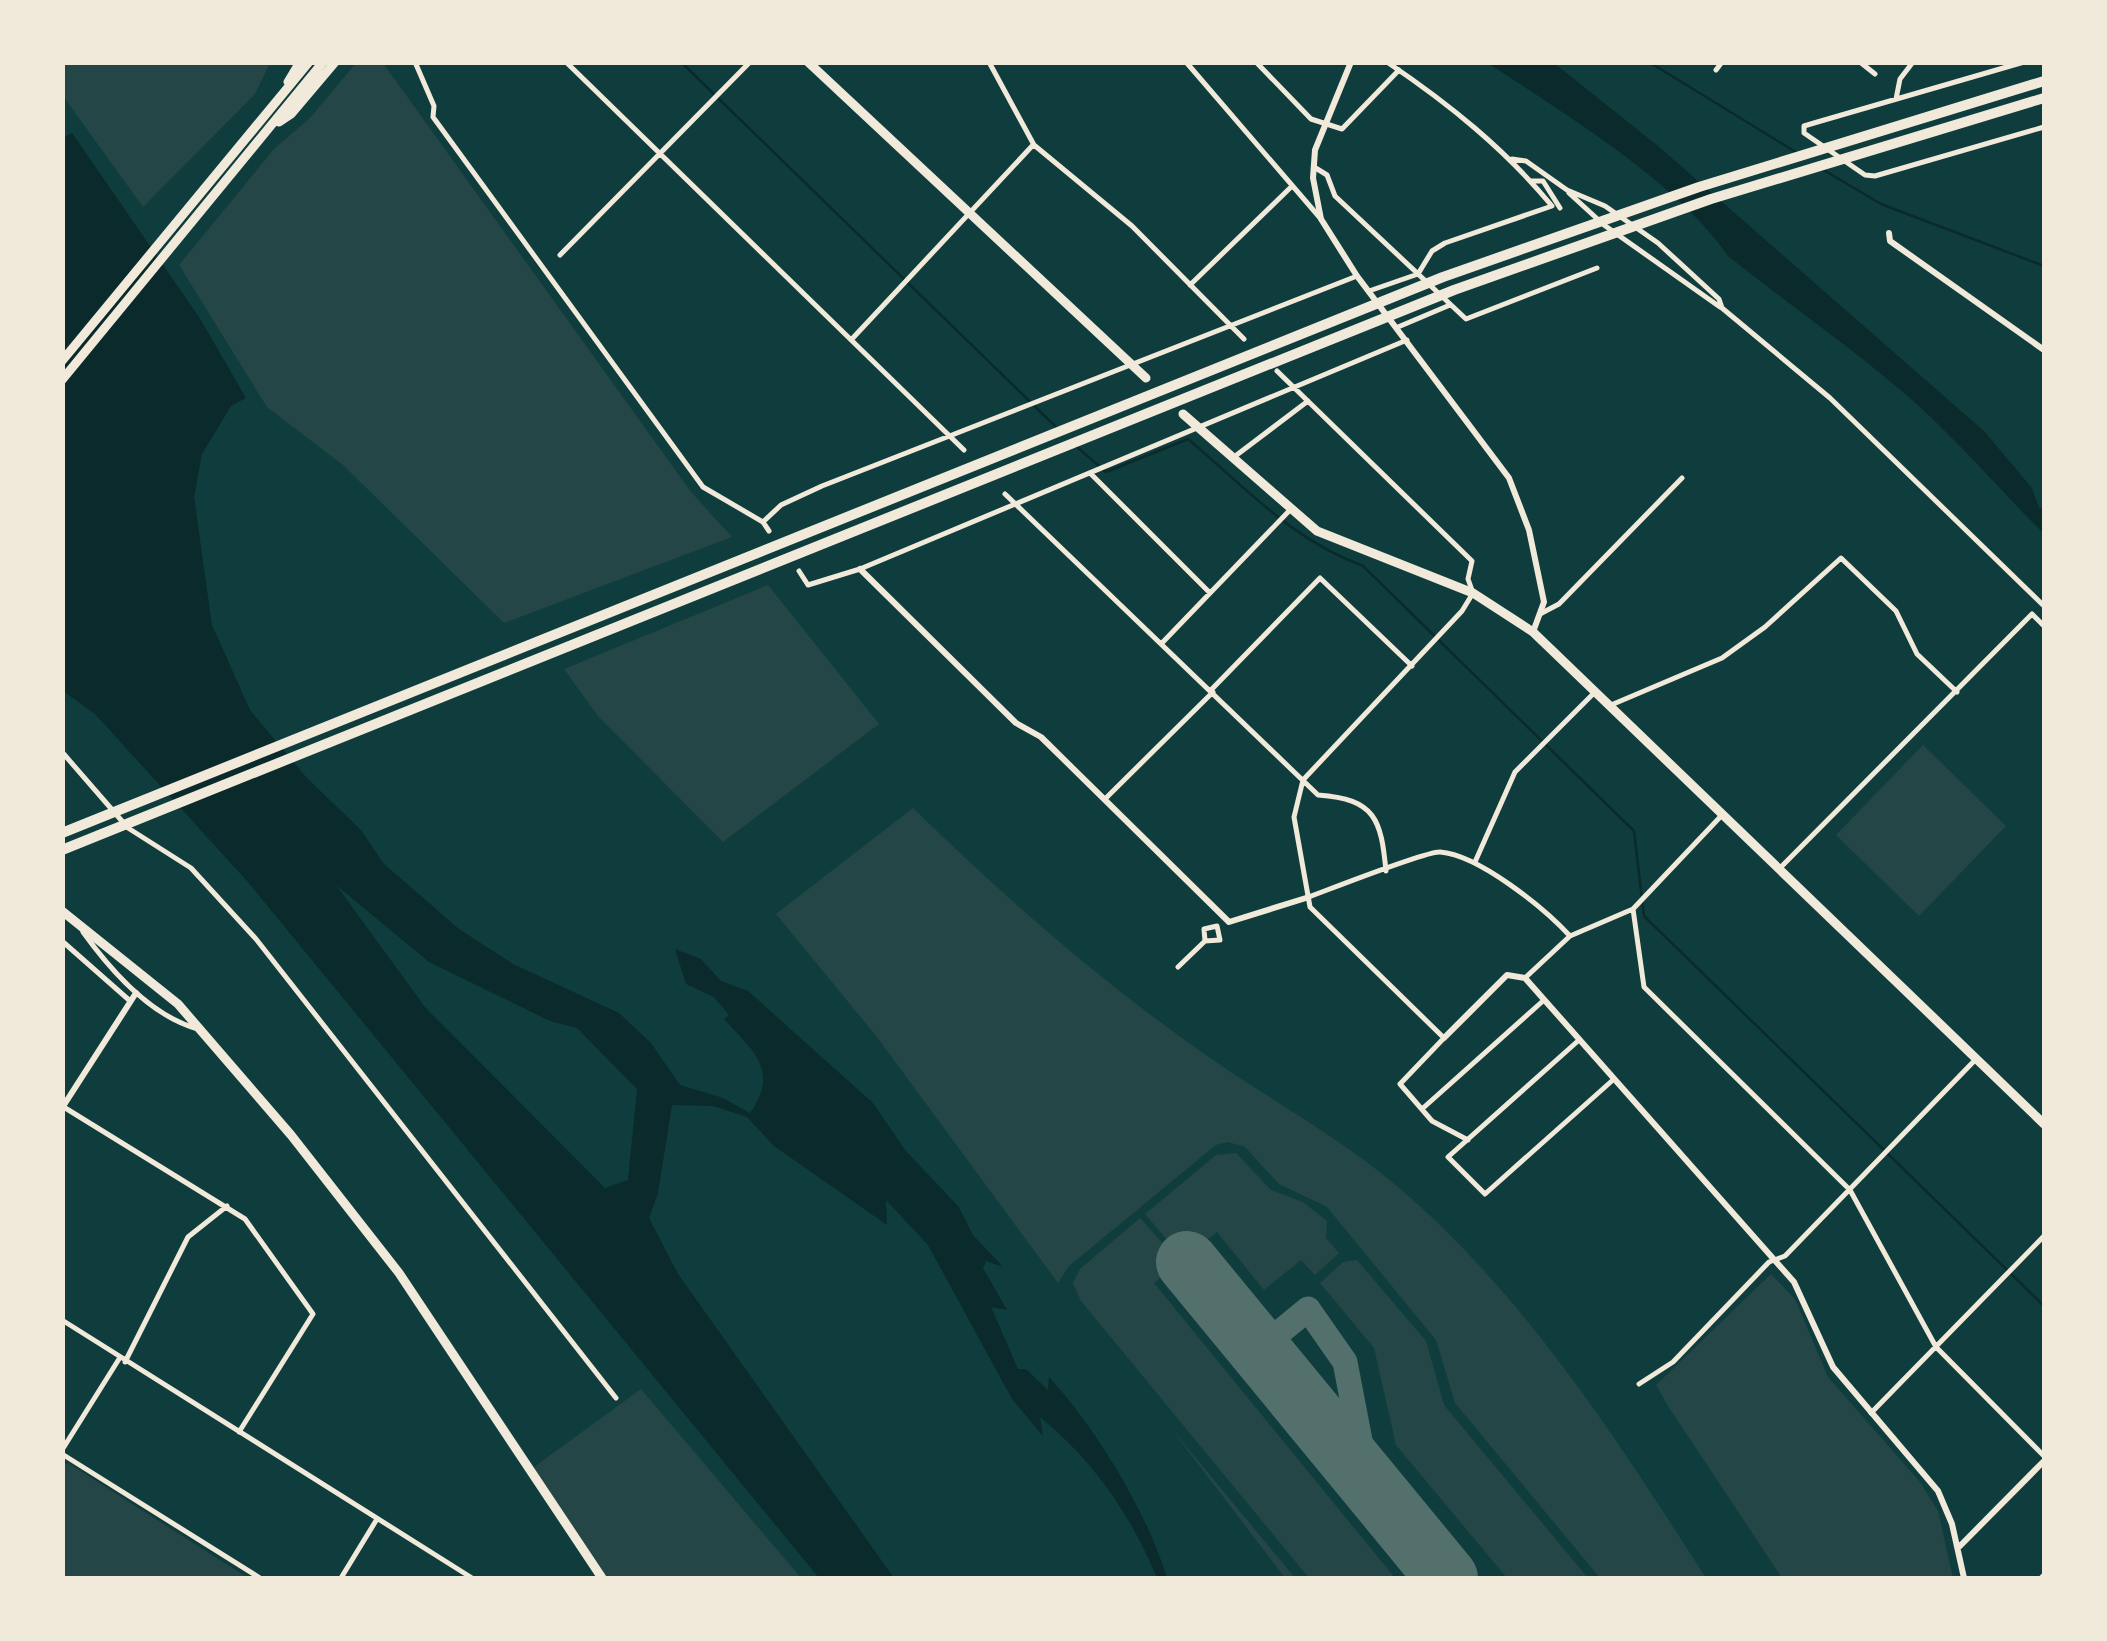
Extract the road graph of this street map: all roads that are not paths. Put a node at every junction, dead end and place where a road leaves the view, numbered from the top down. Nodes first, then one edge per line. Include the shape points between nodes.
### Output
1 (300, 62) edge
2 (309, 62) edge
3 (322, 62) edge
4 (335, 62) edge
5 (415, 62) edge
6 (566, 62) edge
7 (750, 62) edge
8 (808, 62) edge
9 (989, 62) edge
10 (1186, 62) edge
11 (1256, 62) edge
12 (1351, 62) edge
13 (1388, 62) edge
14 (1722, 62) edge
15 (1860, 62) edge
16 (1913, 62) edge
17 (2024, 62) edge
18 (1399, 70) junction
19 (1716, 70) dead end
20 (1874, 74) dead end
21 (2044, 81) edge
22 (2044, 98) edge
23 (1896, 99) junction
24 (273, 105) junction
25 (1323, 122) junction
26 (271, 126) junction
27 (2044, 127) edge
28 (1034, 145) junction
29 (660, 154) junction
30 (1512, 159) junction
31 (1314, 166) junction
32 (1532, 181) junction
33 (1290, 188) junction
34 (1567, 190) junction
35 (1560, 208) dead end
36 (969, 214) junction
37 (1321, 219) junction
38 (1889, 232) dead end
39 (560, 255) dead end
40 (1597, 268) dead end
41 (1418, 274) junction
42 (1357, 276) junction
43 (1190, 285) junction
44 (1369, 292) junction
45 (1451, 305) junction
46 (1722, 308) junction
47 (1230, 325) junction
48 (1398, 327) junction
49 (1244, 338) dead end
50 (851, 340) junction
51 (1407, 340) junction
52 (2044, 350) edge
53 (62, 361) edge
54 (1132, 366) junction
55 (1277, 371) dead end
56 (1146, 378) dead end
57 (62, 380) edge
58 (1295, 388) junction
59 (1308, 401) junction
60 (1183, 414) dead end
61 (1198, 427) junction
62 (951, 437) junction
63 (964, 450) dead end
64 (1232, 458) junction
65 (1090, 473) junction
66 (1682, 478) dead end
67 (1005, 494) dead end
68 (1018, 502) junction
69 (1289, 511) junction
70 (763, 522) junction
71 (769, 531) dead end
72 (860, 569) junction
73 (800, 571) dead end
74 (1210, 593) junction
75 (1473, 593) junction
76 (2044, 606) edge
77 (1539, 615) junction
78 (2044, 626) edge
79 (1533, 632) junction
80 (1162, 642) junction
81 (1412, 666) junction
82 (1212, 691) junction
83 (1595, 692) junction
84 (1957, 692) junction
85 (1610, 706) junction
86 (62, 752) edge
87 (1303, 780) junction
88 (1104, 800) junction
89 (1723, 814) junction
90 (62, 833) edge
91 (62, 850) edge
92 (1476, 862) junction
93 (1780, 869) junction
94 (1386, 871) junction
95 (1306, 898) junction
96 (1633, 908) junction
97 (62, 912) edge
98 (1226, 920) junction
99 (75, 921) junction
100 (1218, 928) junction
101 (1570, 936) junction
102 (62, 941) edge
103 (1205, 941) junction
104 (1178, 967) dead end
105 (1525, 978) junction
106 (136, 993) junction
107 (129, 1000) junction
108 (1544, 1000) junction
109 (200, 1030) junction
110 (1444, 1038) junction
111 (1579, 1040) junction
112 (1977, 1058) junction
113 (1614, 1079) junction
114 (63, 1107) edge
115 (1422, 1109) junction
116 (2044, 1124) edge
117 (1468, 1140) junction
118 (1850, 1190) junction
119 (227, 1206) junction
120 (2044, 1236) edge
121 (1776, 1260) junction
122 (62, 1320) edge
123 (1936, 1348) junction
124 (122, 1360) junction
125 (1639, 1384) dead end
126 (616, 1398) dead end
127 (1871, 1414) junction
128 (238, 1432) junction
129 (62, 1452) edge
130 (2044, 1458) edge
131 (377, 1519) junction
132 (1958, 1548) junction
133 (260, 1578) edge
134 (341, 1578) edge
135 (472, 1578) edge
136 (602, 1578) edge
137 (1964, 1578) edge

1 - 24 main road
2 - 24 main road
3 - 26 main road
4 - 26 main road
5 - 70 street via 433,116 703,487
6 - 29 street
7 - 29 street
8 - 36 main road
9 - 28 street
10 - 33 street
11 - 25 street via 1311,119
12 - 25 street
13 - 18 street
14 - 19 street
15 - 20 street
16 - 23 street
17 - 23 street
18 - 25 street via 1342,130
18 - 30 street
21 - 90 highway via 1839,142 1443,278
22 - 91 highway via 1852,154 1454,290
23 - 27 street via 1804,126 1804,133 1875,176
24 - 53 main road
25 - 31 street
26 - 57 main road
28 - 36 street
28 - 43 street via 1132,226
29 - 39 street
29 - 50 street
30 - 32 street
30 - 34 street via 1526,161
31 - 37 street
31 - 41 street via 1327,175 1335,196
32 - 35 street via 1543,181
32 - 41 street via 1552,206 1444,243
33 - 37 street
33 - 43 street
34 - 46 street
34 - 46 street via 1605,206 1658,243
36 - 50 street
36 - 54 main road
37 - 42 street
38 - 52 street via 1890,241 1912,259
40 - 45 street via 1466,319
41 - 44 street
41 - 45 street
42 - 44 street
42 - 47 street
43 - 47 street
44 - 48 street
45 - 48 street
46 - 76 street via 1830,398
47 - 49 street
47 - 54 street
48 - 51 street
50 - 62 street
51 - 58 street
51 - 77 street via 1510,478 1544,602
54 - 56 main road
54 - 62 street
55 - 58 street
58 - 59 street
58 - 61 street
59 - 64 street
59 - 75 street via 1472,561
60 - 61 main road
61 - 64 main road
61 - 65 street
62 - 63 street
62 - 70 street via 822,486
64 - 69 main road
65 - 68 street
65 - 74 street
66 - 77 street via 1558,604
67 - 68 street
68 - 72 street
68 - 80 street
69 - 74 street
69 - 75 main road via 1348,547
70 - 71 street
72 - 73 street via 808,585
72 - 88 street
74 - 80 street
75 - 79 main road
75 - 81 street
77 - 79 street
78 - 84 street via 2032,614
79 - 83 main road
80 - 82 street
81 - 82 street via 1320,578
81 - 87 street
82 - 87 street
82 - 88 street
83 - 85 main road
83 - 92 street via 1515,772
84 - 85 street via 1917,654 1896,611 1840,558 1722,658
84 - 93 street
85 - 89 main road
86 - 126 street via 128,828 191,868 256,939
87 - 94 street via 1318,795 1339,796 1374,814
87 - 95 street via 1294,817
88 - 98 street
89 - 93 main road
89 - 96 street
92 - 94 street via 1437,852
92 - 101 street
93 - 112 main road
94 - 95 street
95 - 98 street
95 - 110 street
96 - 101 street
96 - 118 street via 1644,987
97 - 99 main road
98 - 100 street
99 - 106 street
99 - 109 main road via 160,988
100 - 103 street via 1206,927
100 - 103 street via 1220,940
101 - 105 street
102 - 107 street
103 - 104 street
105 - 108 street
105 - 110 street via 1507,975
106 - 107 street
106 - 109 street
107 - 114 street
108 - 111 street
108 - 115 street
109 - 136 main road via 399,1273
110 - 115 street via 1400,1084
111 - 113 street
111 - 117 street
112 - 116 main road
112 - 118 street
113 - 117 street via 1485,1194 1448,1158
113 - 121 street
114 - 119 street
115 - 117 street
118 - 121 street
118 - 123 street
119 - 124 street via 188,1237
119 - 128 street via 246,1220 314,1314
120 - 123 street
121 - 125 street via 1672,1362
121 - 127 street via 1806,1300 1832,1367
122 - 124 street
123 - 127 street
123 - 130 street
124 - 128 street
124 - 129 street
127 - 132 street via 1938,1491
128 - 131 street
129 - 133 street
130 - 132 street
131 - 134 street
131 - 135 street
132 - 137 street

